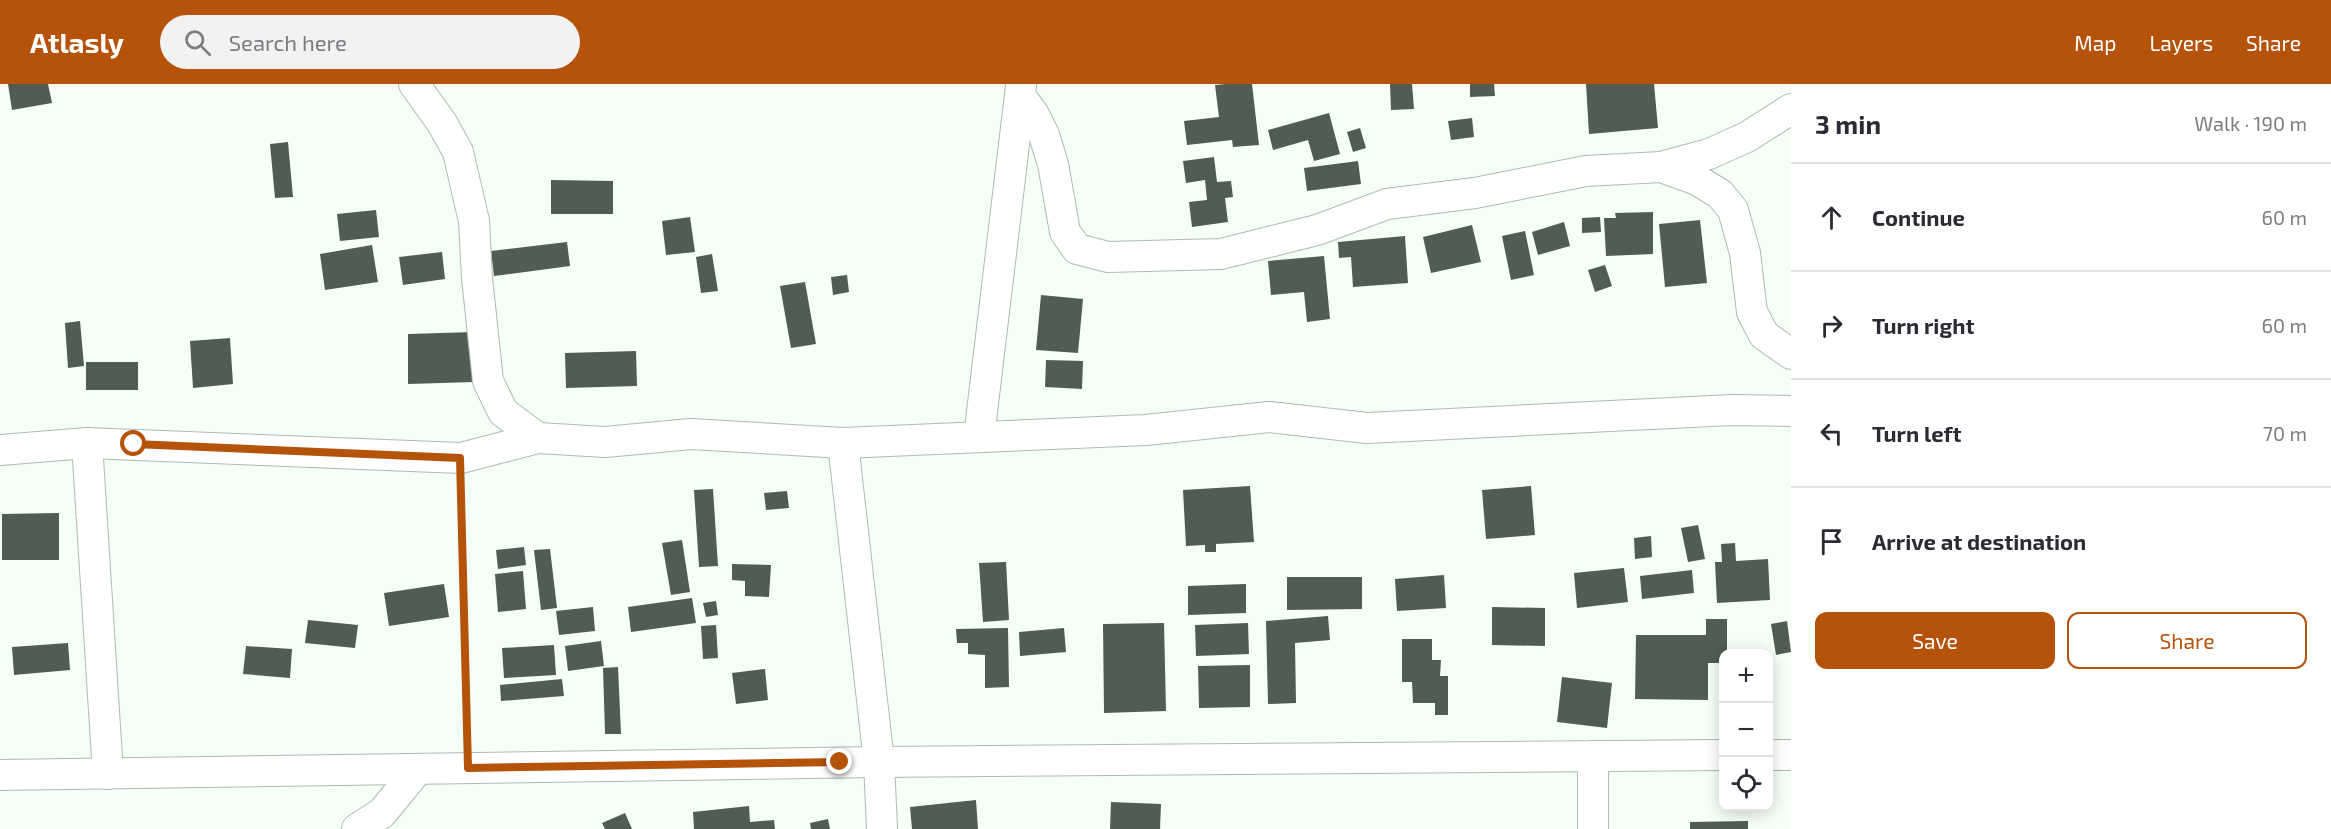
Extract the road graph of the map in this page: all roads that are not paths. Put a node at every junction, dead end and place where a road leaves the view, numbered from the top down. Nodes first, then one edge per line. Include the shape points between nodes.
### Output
1 (414, 84) edge
2 (1020, 90) edge
3 (1791, 109) edge
4 (1661, 168) junction
5 (1791, 354) edge
6 (1791, 411) edge
7 (979, 437) junction
8 (538, 438) junction
9 (87, 443) junction
10 (843, 443) junction
11 (0, 450) edge
12 (1719, 755) edge
13 (1773, 755) edge
14 (1791, 755) edge
15 (1593, 756) junction
16 (879, 762) junction
17 (418, 769) junction
18 (108, 774) junction
19 (0, 775) edge
20 (357, 829) edge
21 (882, 829) edge
22 (1593, 829) edge

1 - 8 street via 458,152 474,221 488,381 503,412
2 - 4 street via 1044,135 1065,232 1077,249 1108,257 1221,254 1317,230 1387,204 1475,193 1586,171
2 - 7 street
3 - 4 street via 1747,137 1709,154
4 - 5 street via 1697,180 1720,194 1733,210 1745,253 1752,312 1764,335
6 - 7 street via 1732,410 1367,428 1269,417 1146,430
7 - 10 street
8 - 9 street via 460,458
8 - 10 street via 605,442 691,434
9 - 11 street
9 - 18 street
10 - 16 street
12 - 15 street
13 - 14 street
15 - 16 street
15 - 22 street
16 - 17 street
16 - 21 street
17 - 18 street
17 - 20 street via 382,813
18 - 19 street

